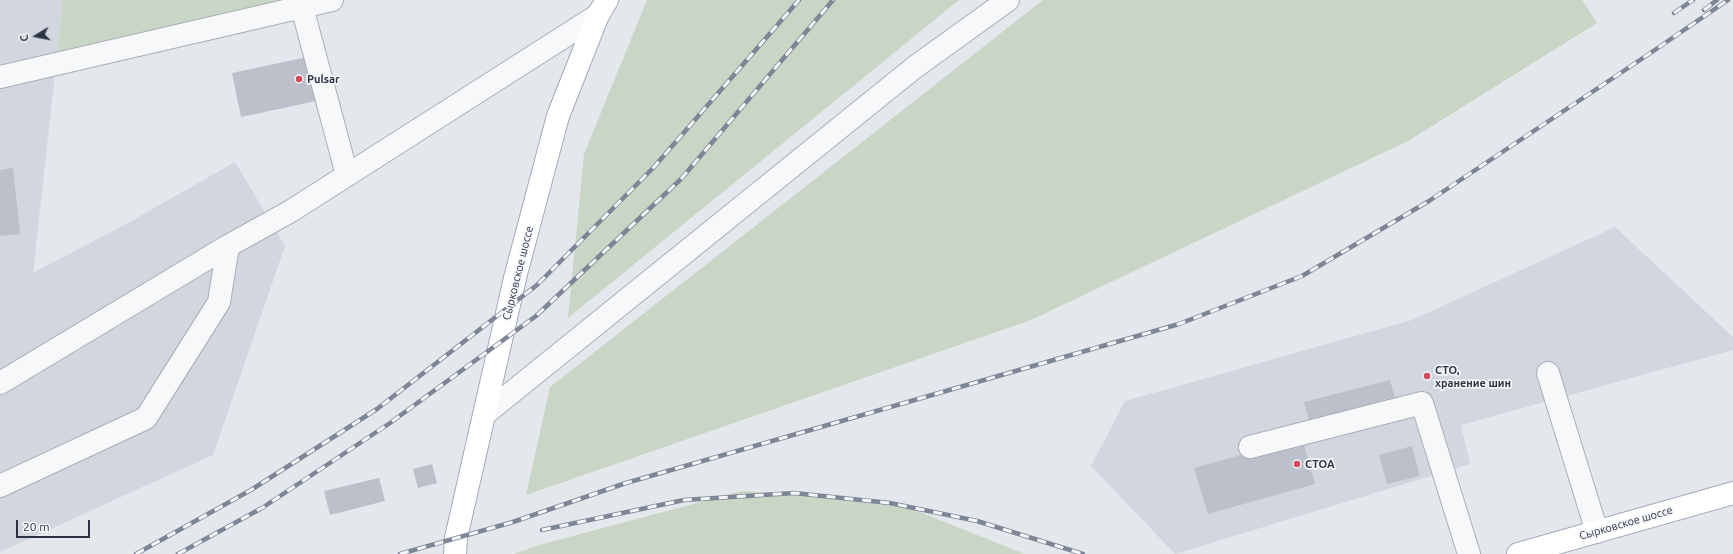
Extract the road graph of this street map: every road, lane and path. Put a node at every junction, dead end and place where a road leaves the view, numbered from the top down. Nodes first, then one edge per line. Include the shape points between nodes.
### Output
1 (332, 0) edge
2 (1008, 0) edge
3 (302, 7) junction
4 (602, 7) edge
5 (0, 77) edge
6 (347, 175) junction
7 (228, 246) junction
8 (1548, 373) dead end
9 (0, 383) edge
10 (485, 414) junction
11 (1250, 447) dead end
12 (0, 486) edge
13 (1733, 493) edge
14 (1597, 532) junction
15 (455, 554) edge
16 (1470, 554) edge
17 (1518, 554) edge

1 - 3 lane
2 - 10 lane via 909,72
3 - 5 lane
3 - 6 lane
4 - 6 lane
4 - 10 main road, Сырковское шоссе via 558,116 516,274
6 - 7 lane via 291,211
7 - 9 lane
7 - 12 lane via 219,302 146,418
8 - 14 lane
10 - 15 main road, Сырковское шоссе via 456,538
11 - 16 lane via 1422,402
13 - 14 main road, Сырковское шоссе
14 - 17 main road, Сырковское шоссе

